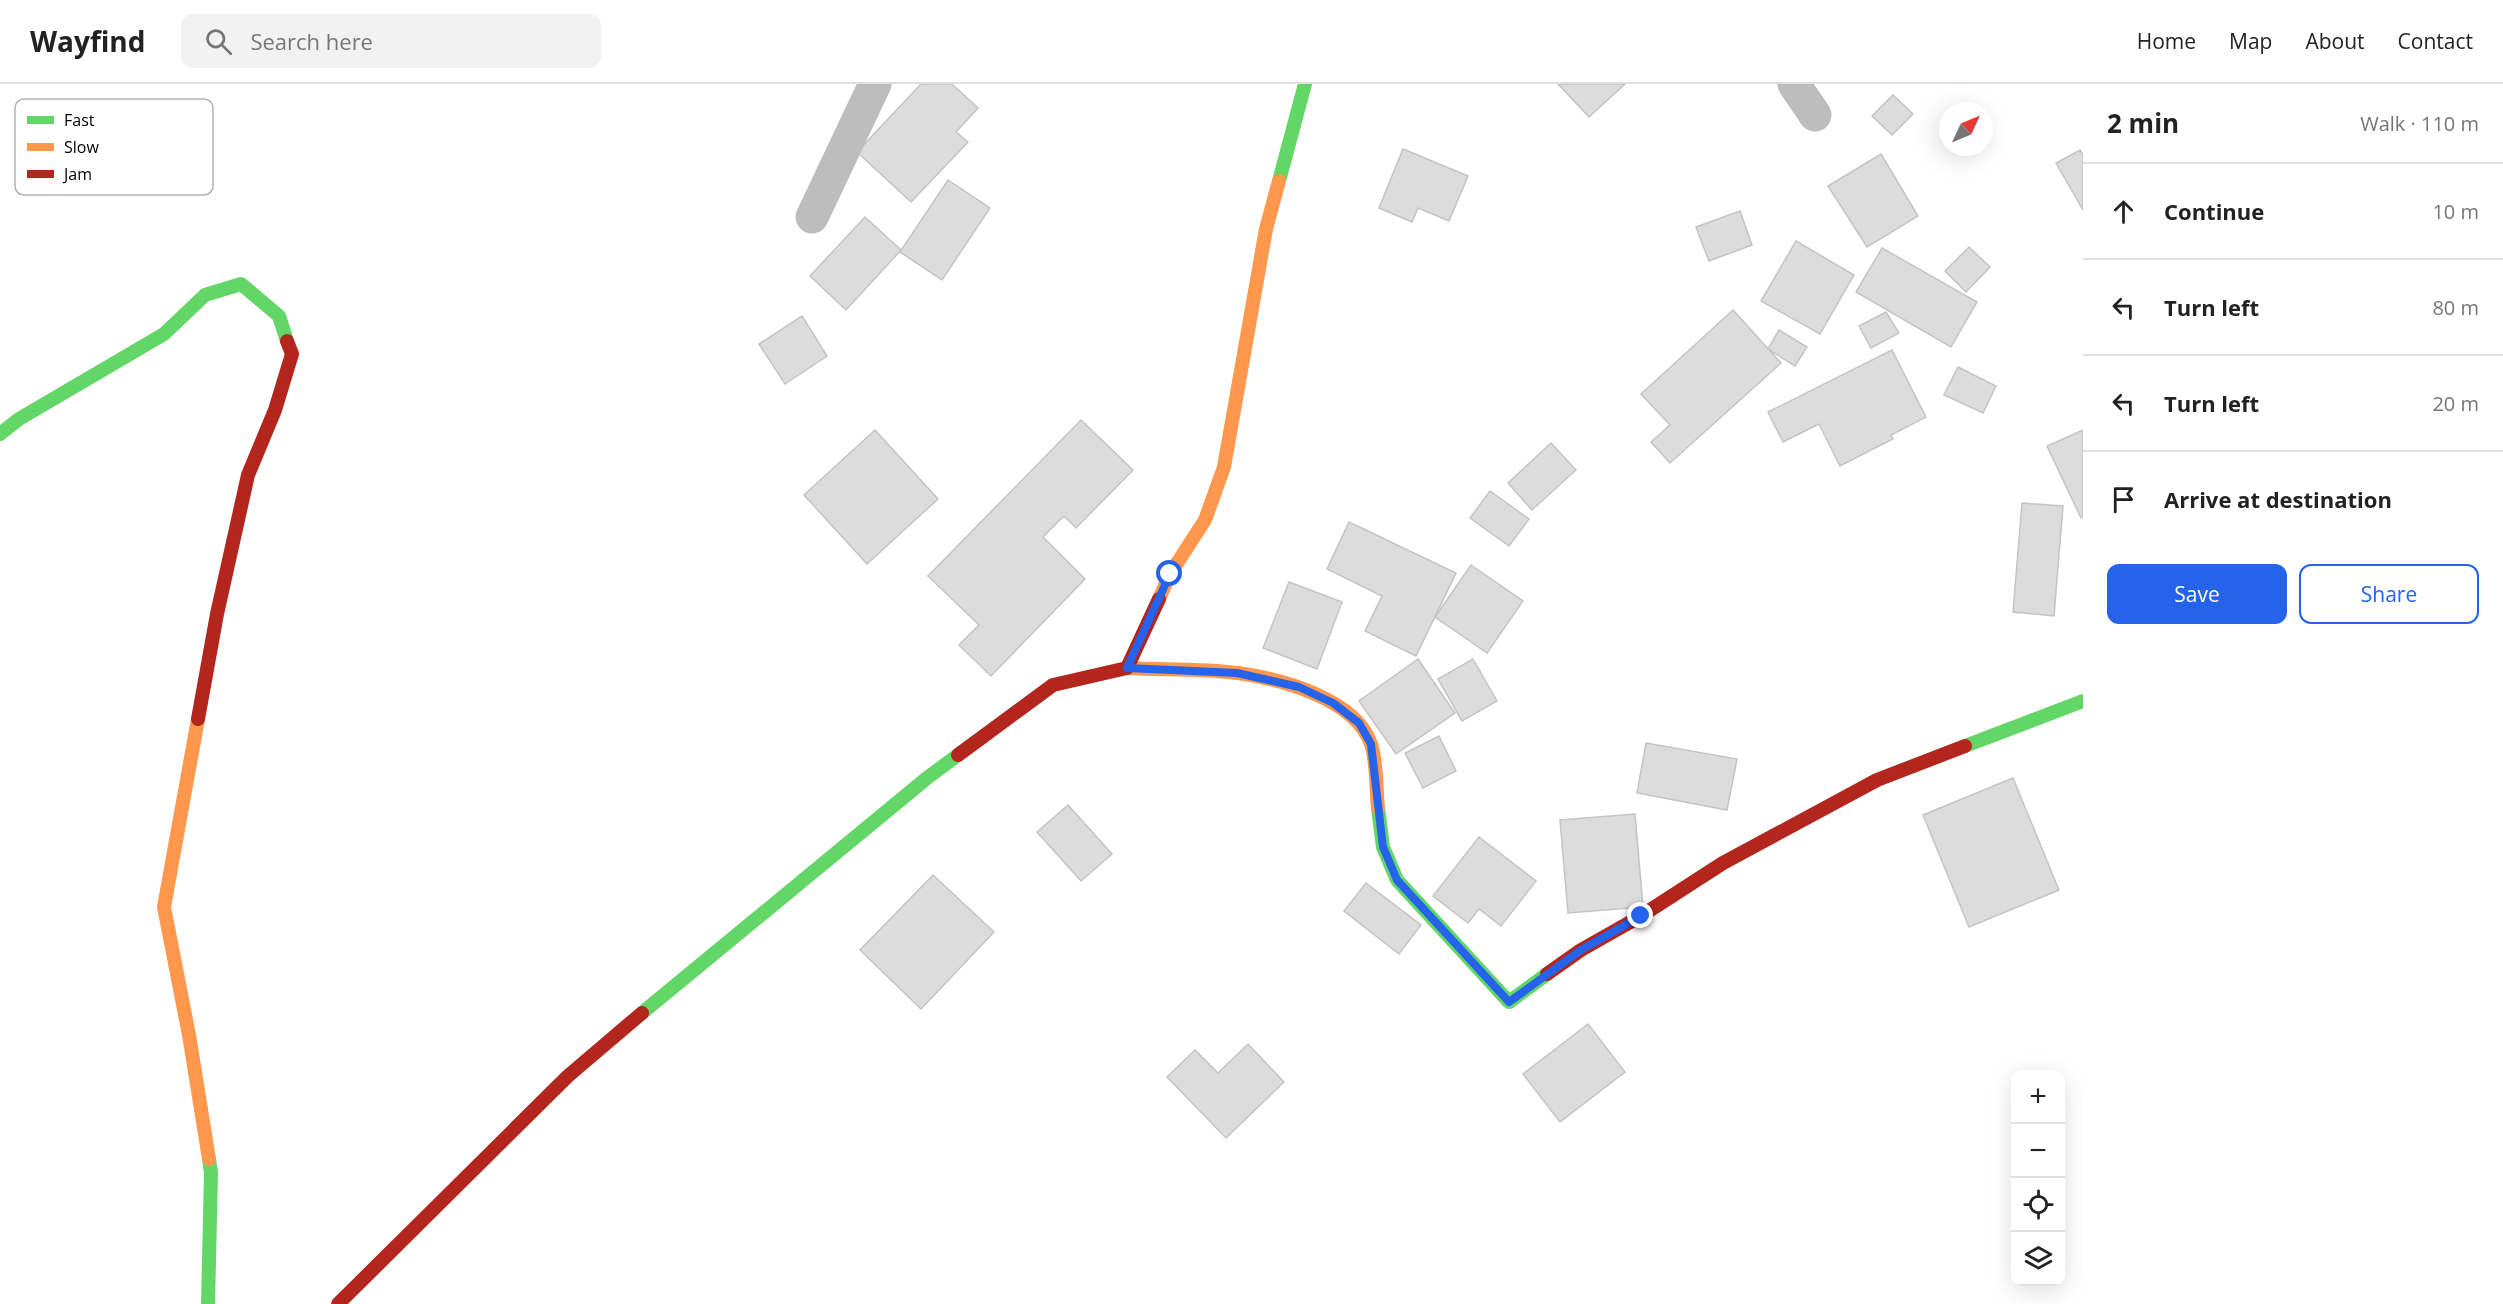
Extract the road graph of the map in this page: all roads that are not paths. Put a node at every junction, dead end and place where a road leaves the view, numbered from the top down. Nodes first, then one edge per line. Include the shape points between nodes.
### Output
1 (875, 84) edge
2 (1305, 84) edge
3 (1794, 84) edge
4 (1815, 115) dead end
5 (812, 217) dead end
6 (0, 434) edge
7 (1127, 668) junction
8 (2083, 701) edge
9 (208, 1304) edge
10 (338, 1304) edge

1 - 5 street
2 - 7 street via 1266,229 1224,467 1204,520 1170,574
3 - 4 street
6 - 9 street via 164,334 205,295 241,284 279,316 292,354 275,410 248,475 217,614 164,907 211,1173
7 - 8 street via 1237,673 1299,687 1333,703 1359,723 1371,744 1383,847 1397,880 1509,1002 1581,950 1723,863 1876,780
7 - 10 street via 1053,685 927,778 568,1076

